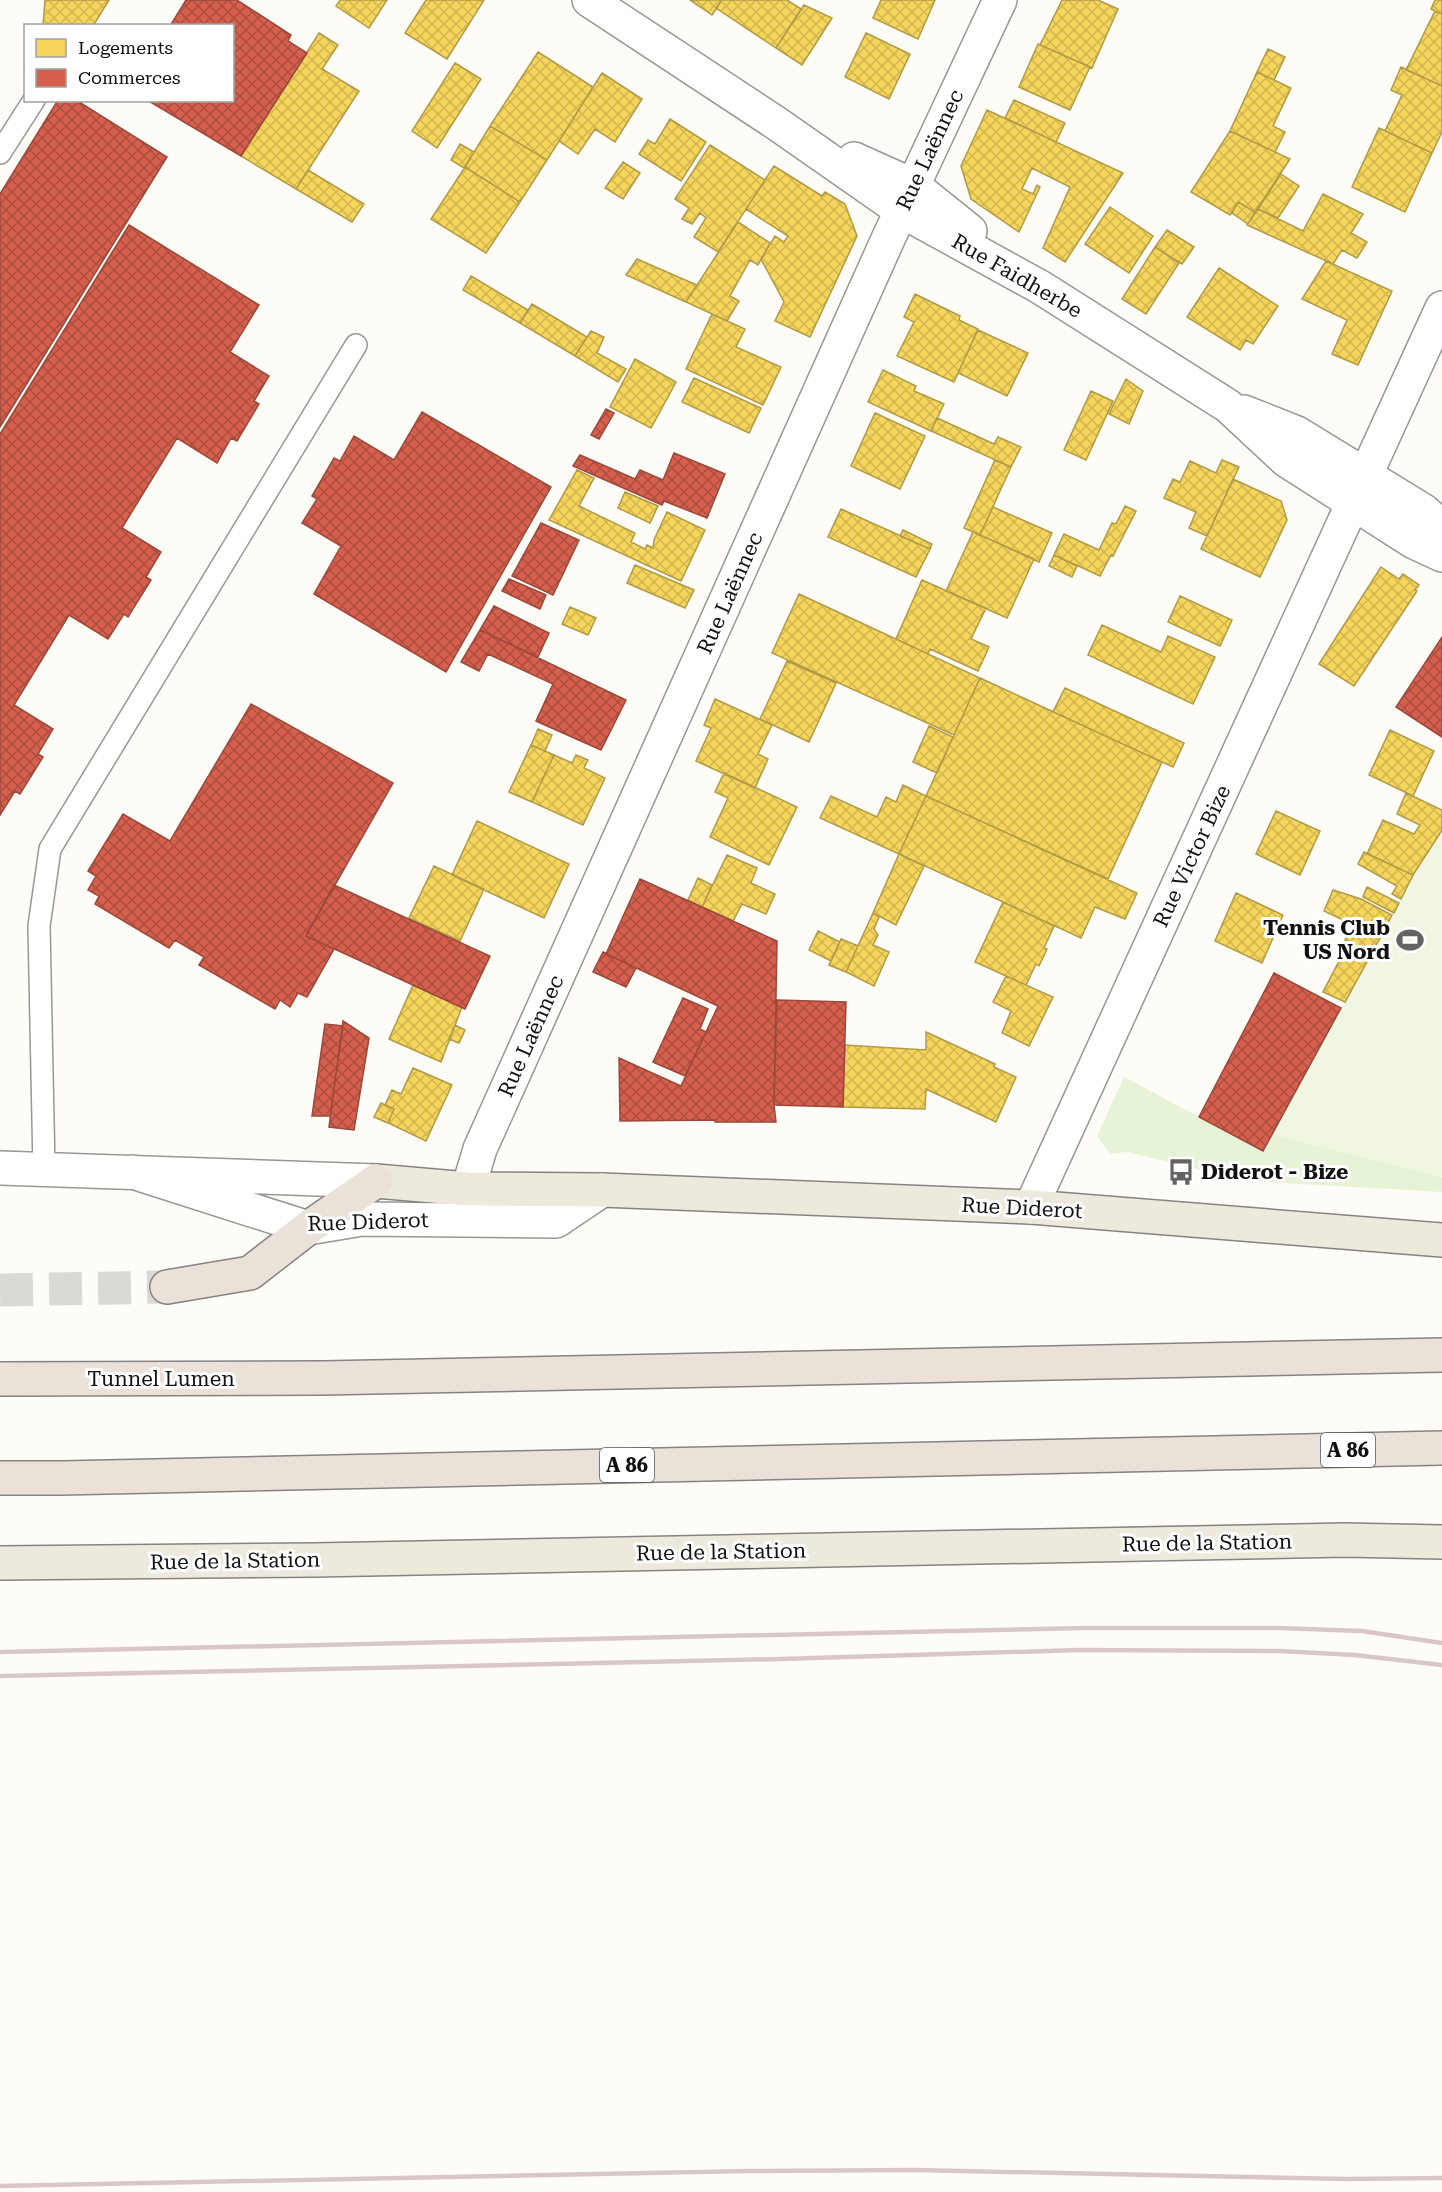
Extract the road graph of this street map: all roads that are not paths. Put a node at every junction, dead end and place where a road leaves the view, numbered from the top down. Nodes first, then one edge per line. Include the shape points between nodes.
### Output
1 (589, 0) edge
2 (1000, 0) edge
3 (33, 102) edge
4 (0, 153) edge
5 (908, 199) junction
6 (1442, 308) edge
7 (356, 345) dead end
8 (1359, 489) junction
9 (1442, 527) edge
10 (1442, 555) edge
11 (0, 1168) edge
12 (44, 1169) junction
13 (133, 1172) junction
14 (376, 1181) junction
15 (468, 1189) junction
16 (602, 1190) junction
17 (1031, 1208) junction
18 (308, 1228) junction
19 (1442, 1240) edge
20 (167, 1287) tunnel mouth
21 (1442, 1355) edge
22 (0, 1379) edge
23 (1442, 1448) edge
24 (0, 1478) edge
25 (1442, 1542) edge
26 (0, 1563) edge

1 - 5 street, Rue Faidherbe via 776,123
2 - 5 street, Rue Laënnec
3 - 4 lane
5 - 8 street, Rue Faidherbe via 1228,406 1286,460
5 - 15 street, Rue Laënnec via 480,1149
6 - 8 street, Rue Victor Bize
7 - 12 lane via 50,849 39,926
8 - 9 street via 1424,512
8 - 10 street, Rue Faidherbe via 1414,542
8 - 17 street, Rue Victor Bize
11 - 12 street, Rue Diderot
12 - 13 street, Rue Diderot
13 - 14 street, Rue Diderot
13 - 18 street, Rue Diderot
14 - 15 main road, Rue Diderot
14 - 18 highway
15 - 16 main road, Rue Diderot
16 - 17 main road, Rue Diderot
16 - 18 street, Rue Diderot via 556,1221 362,1219
17 - 19 main road, Rue Diderot
18 - 20 highway via 250,1274
21 - 22 highway, Tunnel Lumen via 323,1378
23 - 24 highway, A 86
25 - 26 main road, Rue de la Station

